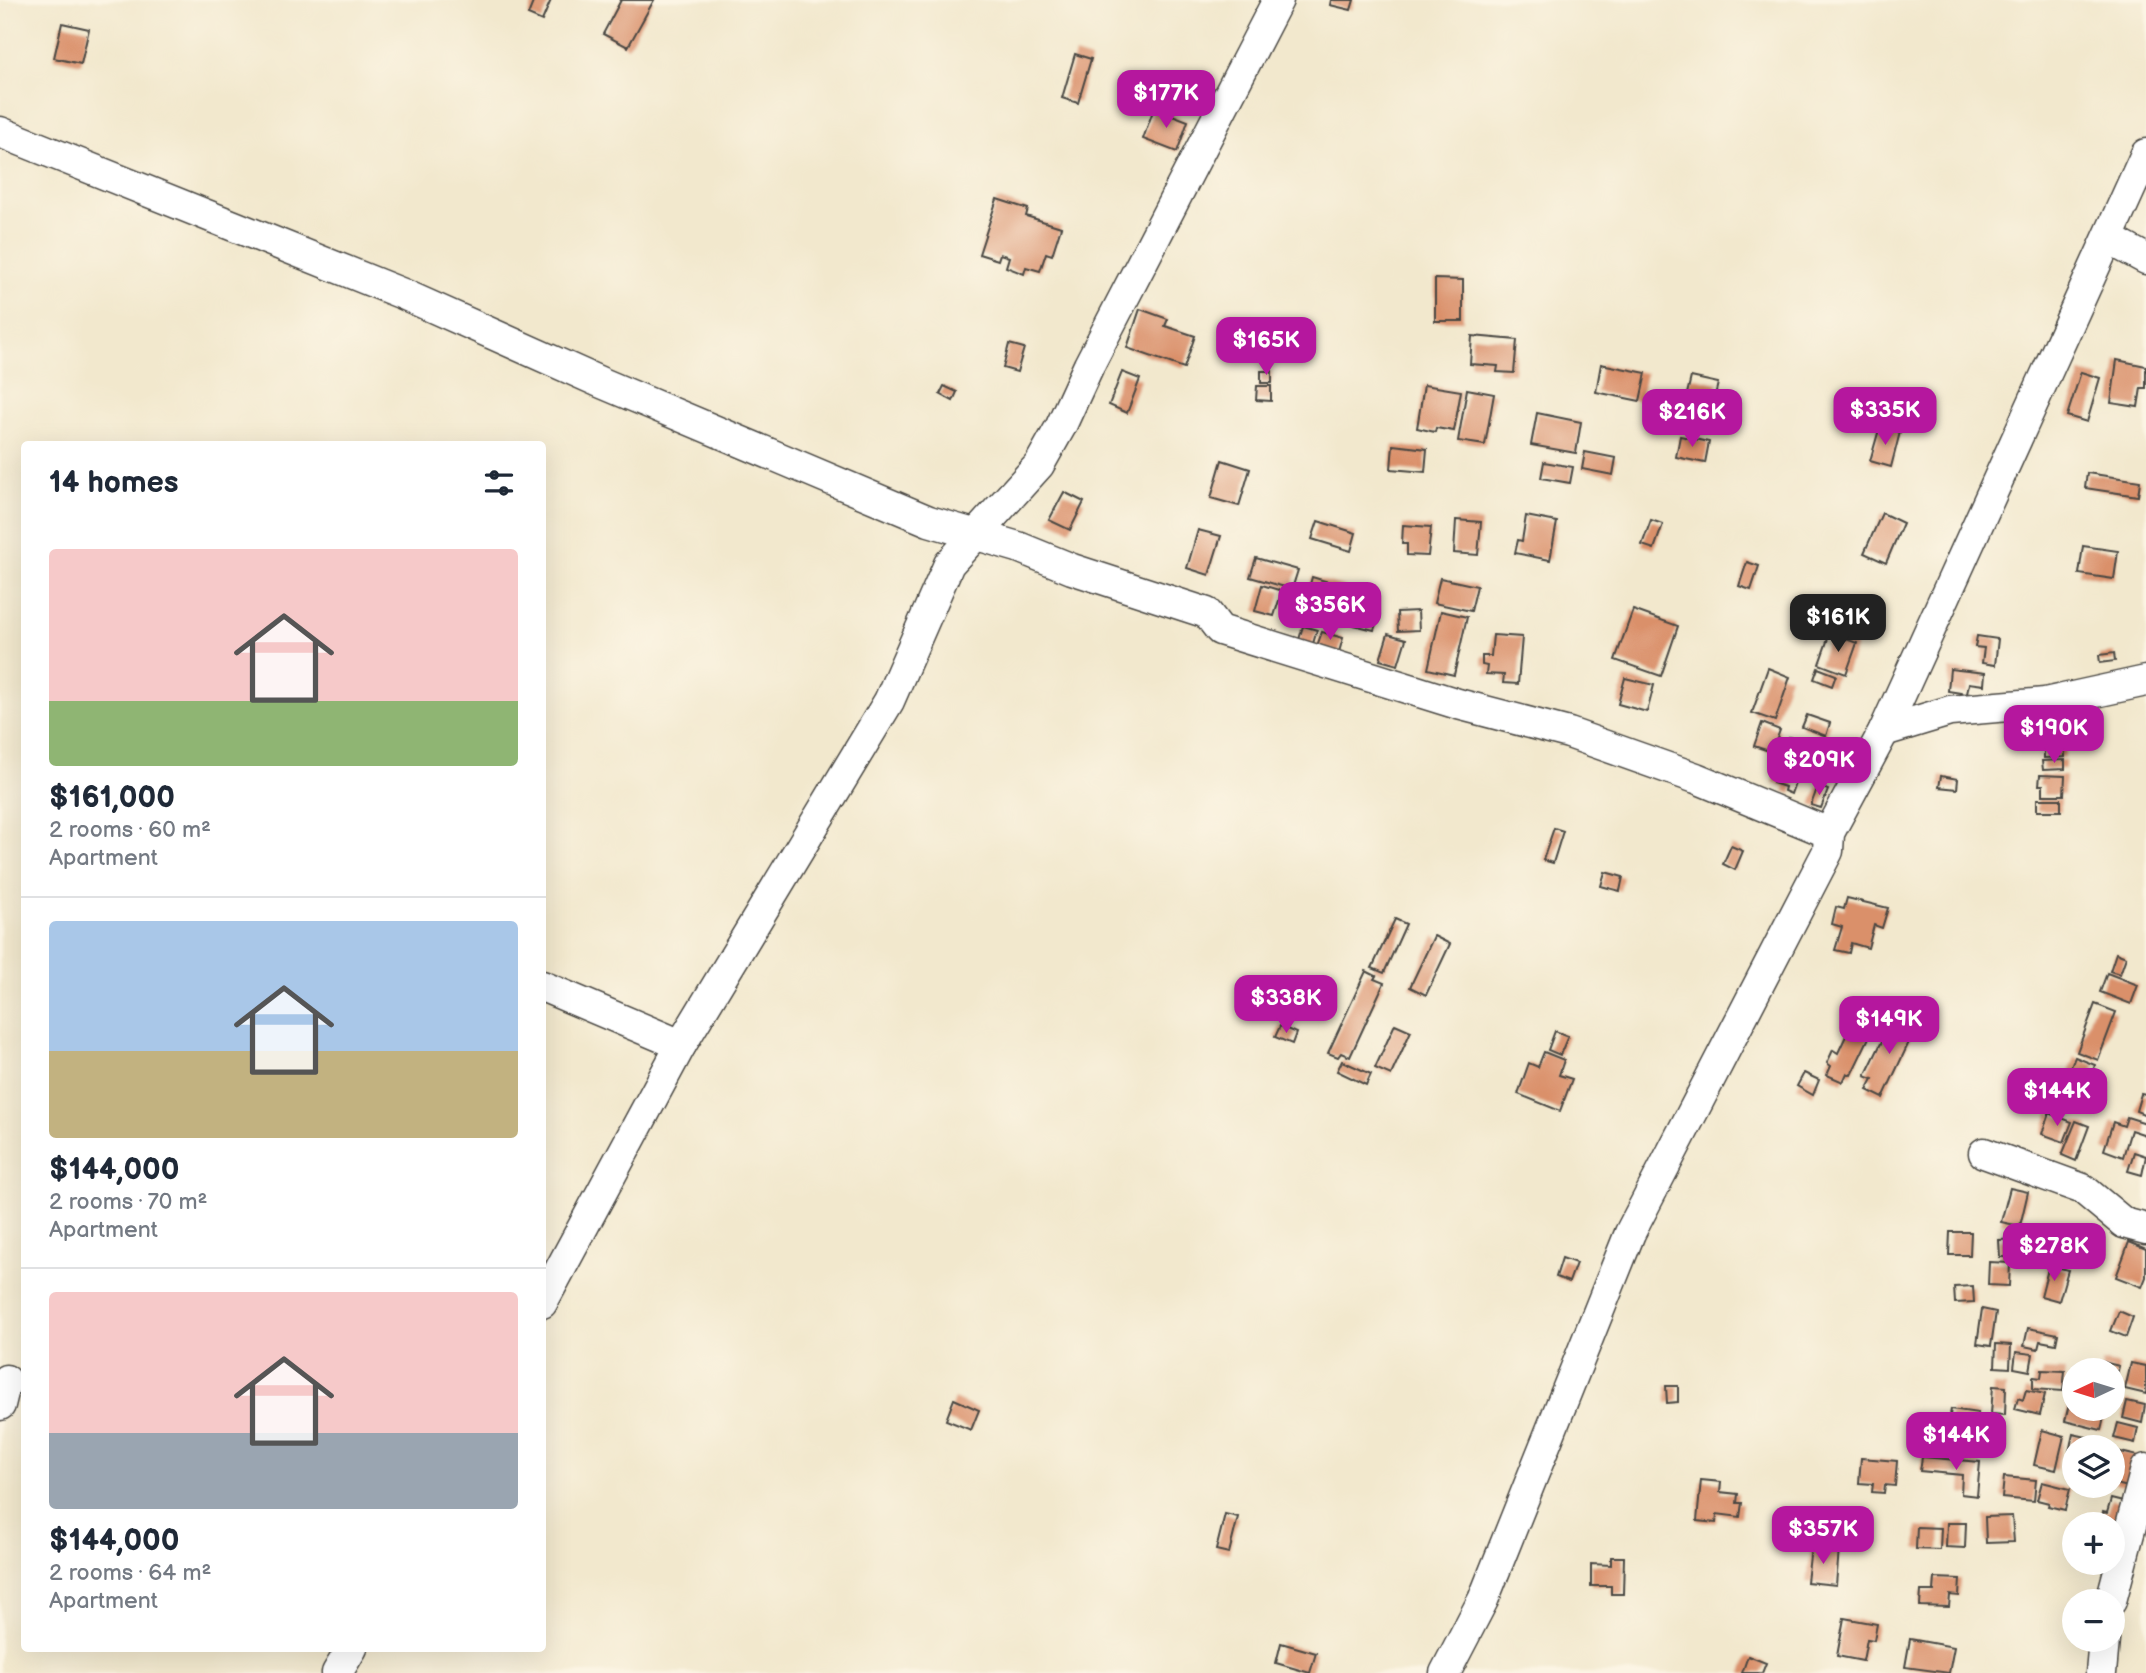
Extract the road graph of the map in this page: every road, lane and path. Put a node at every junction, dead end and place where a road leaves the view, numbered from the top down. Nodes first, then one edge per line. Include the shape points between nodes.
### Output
1 (1278, 0) edge
2 (0, 132) edge
3 (2146, 154) edge
4 (2109, 239) junction
5 (2146, 259) edge
6 (976, 535) junction
7 (2146, 681) edge
8 (1884, 731) junction
9 (1829, 832) junction
10 (546, 988) edge
11 (681, 1045) junction
12 (1984, 1153) dead end
13 (2146, 1229) edge
14 (546, 1296) edge
15 (2146, 1469) edge
16 (2113, 1589) edge
17 (350, 1652) edge
18 (2103, 1652) edge
19 (337, 1673) edge
20 (1445, 1673) edge
21 (2101, 1673) edge

1 - 6 street via 1056,436 1039,464
2 - 6 street via 403,294 601,383 929,520
3 - 4 street
4 - 5 street
4 - 8 street
6 - 9 street via 1207,613 1220,630 1458,704 1569,733
6 - 11 street via 950,564 889,701
7 - 8 street via 2045,703 1950,711
8 - 9 street
9 - 20 street via 1828,851 1630,1233 1483,1600
10 - 11 street
11 - 14 street
12 - 13 street via 2082,1189 2124,1223
15 - 16 street
17 - 19 street
18 - 21 street

